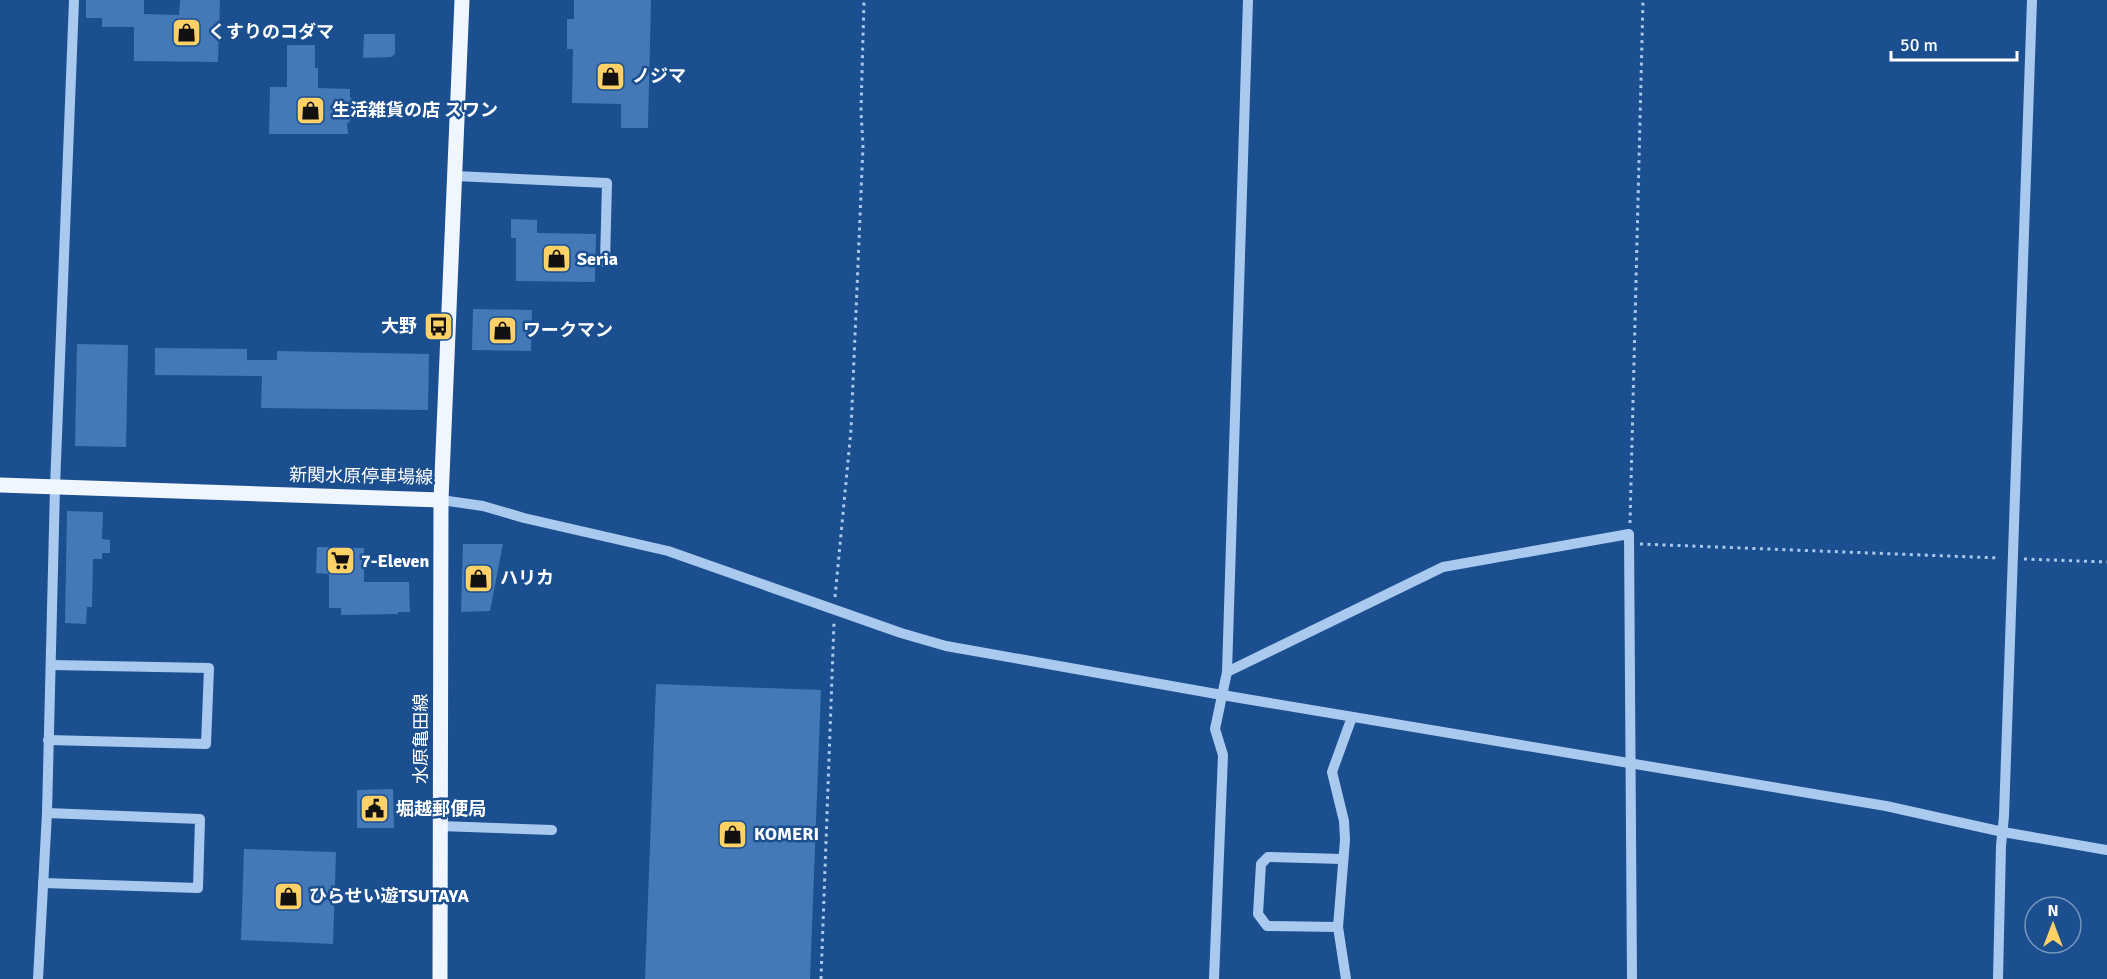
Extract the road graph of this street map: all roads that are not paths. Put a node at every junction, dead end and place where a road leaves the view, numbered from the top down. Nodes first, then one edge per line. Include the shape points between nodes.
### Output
1 (74, 0) edge
2 (462, 0) edge
3 (1248, 0) edge
4 (2032, 0) edge
5 (455, 176) junction
6 (605, 262) dead end
7 (0, 485) edge
8 (55, 487) junction
9 (441, 500) junction
10 (52, 665) junction
11 (1227, 672) junction
12 (1222, 695) junction
13 (1353, 717) junction
14 (48, 740) junction
15 (1631, 764) junction
16 (47, 813) junction
17 (440, 826) junction
18 (552, 830) dead end
19 (2003, 832) junction
20 (2107, 850) edge
21 (1343, 859) junction
22 (43, 883) junction
23 (1338, 927) junction
24 (38, 979) edge
25 (440, 979) edge
26 (1214, 979) edge
27 (1346, 979) edge
28 (1632, 979) edge
29 (1998, 979) edge

1 - 8 street
2 - 5 main road, 新関水原停車場線
3 - 11 street
4 - 19 street
5 - 6 street via 607,183
5 - 9 main road, 新関水原停車場線
7 - 8 main road, 新関水原停車場線
8 - 9 main road, 新関水原停車場線
8 - 10 street
9 - 12 street via 483,506 668,551 946,646
9 - 17 main road, 水原亀田線
10 - 14 street
10 - 14 street via 209,668 206,744
11 - 12 street
11 - 15 street via 1443,567 1629,539
12 - 13 street
12 - 26 street via 1215,729 1223,755
13 - 15 street
13 - 21 street via 1332,772 1344,821
14 - 16 street
15 - 19 street via 1886,806
15 - 28 street
16 - 22 street
16 - 22 street via 200,819 198,888
17 - 18 street
17 - 25 main road, 水原亀田線
19 - 20 street
19 - 29 street
21 - 23 street
21 - 23 street via 1268,857 1260,864 1258,914 1267,926
22 - 24 street
23 - 27 street

